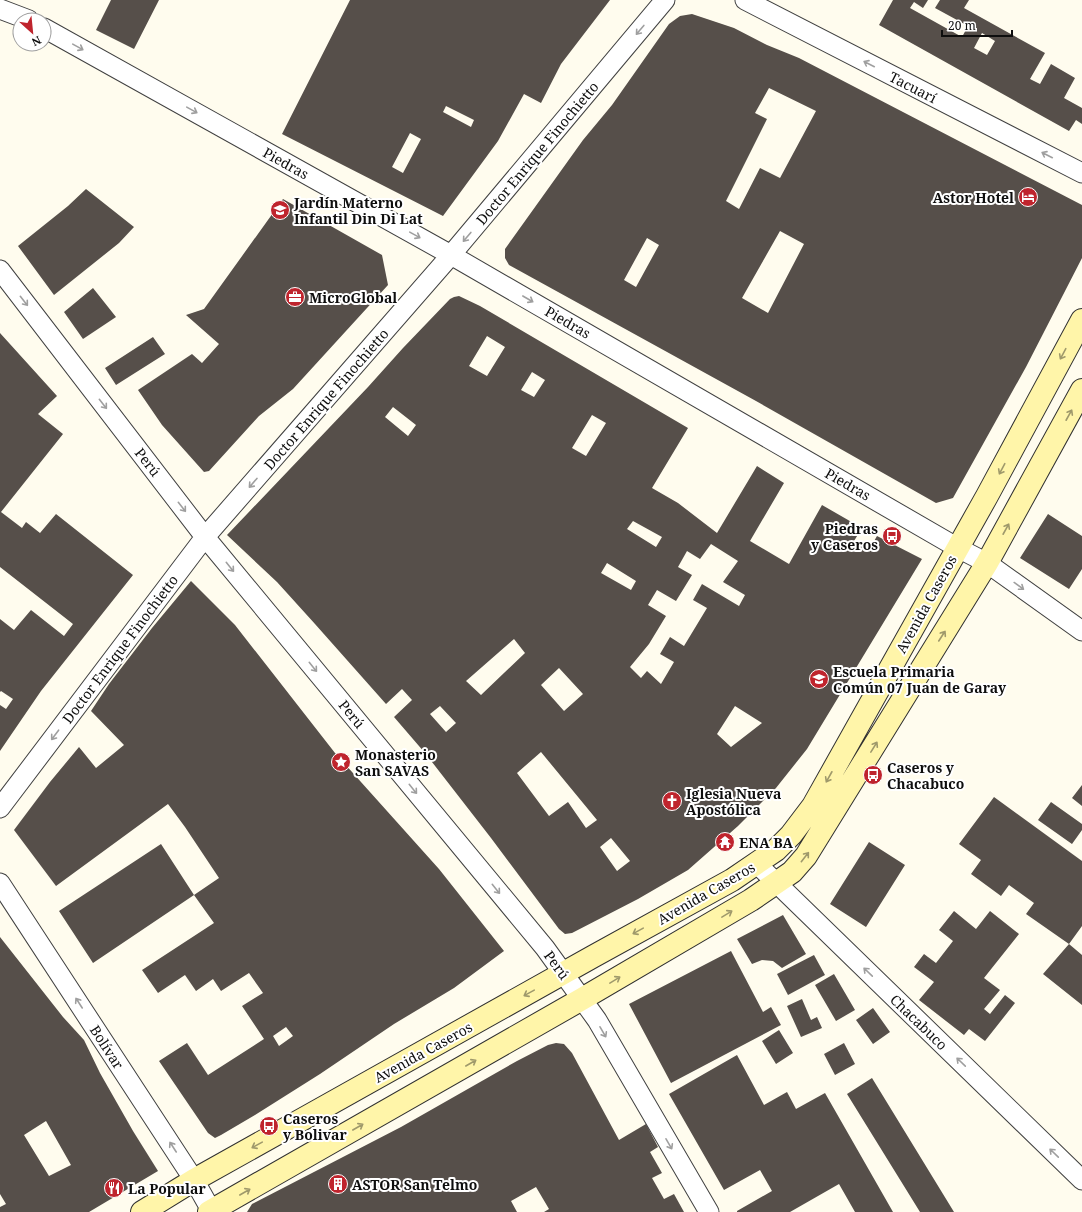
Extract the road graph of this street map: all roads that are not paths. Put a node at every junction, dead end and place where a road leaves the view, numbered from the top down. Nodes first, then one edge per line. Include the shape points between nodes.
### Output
1 (665, 0) edge
2 (744, 0) edge
3 (1, 8) edge
4 (12, 13) edge
5 (52, 32) edge
6 (1082, 173) edge
7 (452, 255) junction
8 (0, 270) edge
9 (1082, 320) edge
10 (1082, 390) edge
11 (205, 537) junction
12 (958, 548) junction
13 (987, 563) junction
14 (1082, 631) edge
15 (0, 808) edge
16 (757, 864) junction
17 (0, 883) edge
18 (777, 884) junction
19 (563, 974) junction
20 (582, 999) junction
21 (194, 1180) junction
22 (1082, 1180) edge
23 (142, 1212) edge
24 (211, 1212) edge
25 (709, 1212) edge

1 -> 7 street, Doctor Enrique Finochietto
6 -> 2 street, Tacuarí
3 - 4 street
5 -> 7 street, Piedras
7 -> 11 street, Doctor Enrique Finochietto
7 -> 12 street, Piedras
8 -> 11 street, Perú
9 -> 12 main road, Avenida Caseros
13 -> 10 main road, Avenida Caseros
11 -> 15 street, Doctor Enrique Finochietto
11 -> 19 street, Perú
12 - 13 street, Piedras
12 -> 16 main road, Avenida Caseros via 813,806 791,835
13 -> 14 street, Piedras
18 -> 13 main road, Avenida Caseros via 806,856
16 - 18 street, Chacabuco
16 -> 19 main road, Avenida Caseros
21 -> 17 street, Bolívar
20 -> 18 main road, Avenida Caseros
22 -> 18 street, Chacabuco
19 - 20 street, Perú
19 -> 21 main road, Avenida Caseros
24 -> 20 main road, Avenida Caseros
20 -> 25 street, Perú via 597,1020
21 - 23 main road, Avenida Caseros
21 - 24 street, Bolívar

